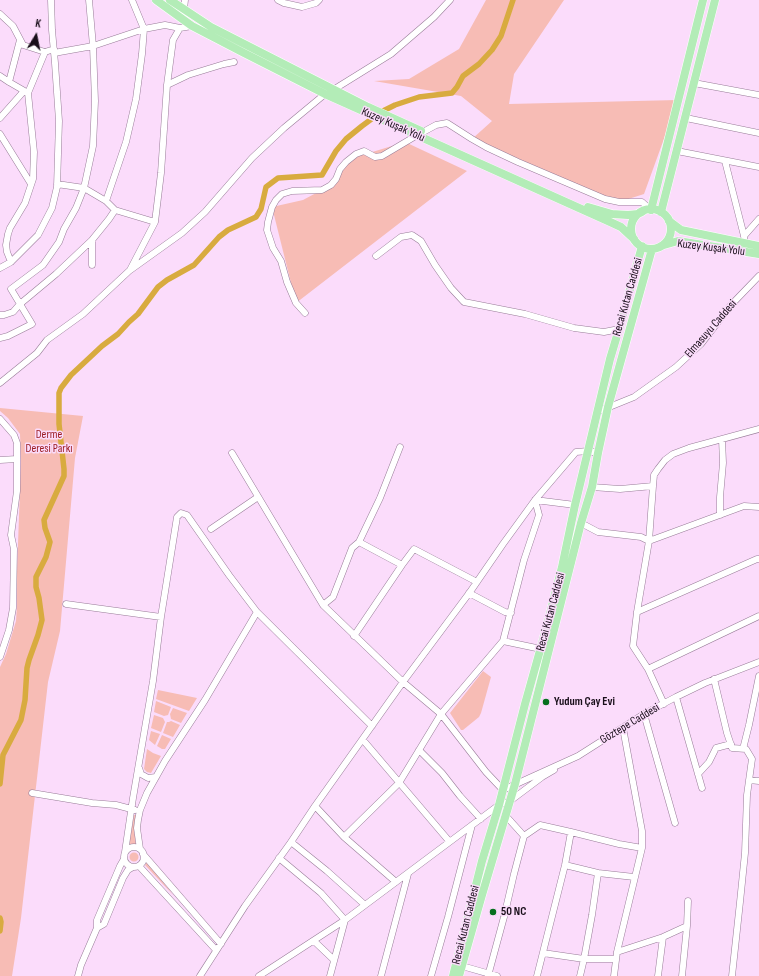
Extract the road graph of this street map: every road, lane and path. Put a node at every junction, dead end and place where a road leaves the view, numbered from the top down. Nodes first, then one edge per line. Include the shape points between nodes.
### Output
1 (51, 0) edge
2 (89, 0) edge
3 (132, 0) edge
4 (156, 0) edge
5 (170, 0) edge
6 (180, 0) edge
7 (185, 0) edge
8 (278, 0) edge
9 (320, 0) edge
10 (450, 0) edge
11 (703, 0) edge
12 (715, 0) edge
13 (184, 10) junction
14 (0, 14) edge
15 (192, 26) junction
16 (180, 28) junction
17 (144, 29) junction
18 (20, 40) junction
19 (93, 46) junction
20 (54, 51) junction
21 (45, 52) junction
22 (234, 62) dead end
23 (0, 76) edge
24 (8, 82) junction
25 (694, 83) junction
26 (167, 85) junction
27 (333, 90) junction
28 (26, 92) junction
29 (325, 94) junction
30 (759, 95) edge
31 (365, 109) junction
32 (0, 118) edge
33 (686, 118) junction
34 (389, 120) junction
35 (424, 131) dead end
36 (759, 133) edge
37 (0, 134) edge
38 (414, 137) dead end
39 (677, 151) junction
40 (725, 161) junction
41 (759, 167) edge
42 (33, 171) junction
43 (27, 178) junction
44 (31, 184) junction
45 (58, 184) junction
46 (84, 188) junction
47 (106, 201) junction
48 (115, 210) junction
49 (651, 210) junction
50 (642, 212) junction
51 (661, 212) junction
52 (759, 219) edge
53 (155, 222) junction
54 (669, 222) junction
55 (634, 239) junction
56 (92, 240) junction
57 (745, 240) junction
58 (663, 245) junction
59 (642, 246) junction
60 (759, 246) edge
61 (652, 249) junction
62 (759, 254) edge
63 (376, 256) dead end
64 (10, 262) junction
65 (92, 265) dead end
66 (0, 268) edge
67 (129, 271) junction
68 (759, 276) edge
69 (20, 304) junction
70 (305, 313) dead end
71 (0, 315) edge
72 (619, 329) junction
73 (0, 338) edge
74 (0, 383) edge
75 (608, 407) junction
76 (597, 412) junction
77 (0, 419) edge
78 (0, 427) edge
79 (759, 429) edge
80 (9, 430) junction
81 (722, 439) junction
82 (400, 447) dead end
83 (588, 451) junction
84 (232, 453) dead end
85 (598, 453) junction
86 (17, 459) junction
87 (0, 460) edge
88 (653, 486) junction
89 (592, 487) junction
90 (258, 497) junction
91 (535, 500) junction
92 (575, 505) junction
93 (759, 507) edge
94 (720, 514) junction
95 (581, 522) junction
96 (211, 529) dead end
97 (649, 541) junction
98 (360, 542) junction
99 (759, 559) edge
100 (402, 565) junction
101 (477, 582) junction
102 (469, 593) junction
103 (66, 604) dead end
104 (323, 605) junction
105 (257, 612) junction
106 (637, 612) junction
107 (510, 613) junction
108 (162, 616) junction
109 (759, 616) edge
110 (354, 636) junction
111 (502, 641) junction
112 (541, 649) junction
113 (0, 657) edge
114 (759, 662) edge
115 (648, 669) junction
116 (759, 676) edge
117 (714, 679) junction
118 (403, 682) junction
119 (676, 697) junction
120 (664, 704) junction
121 (441, 714) junction
122 (644, 714) junction
123 (372, 726) junction
124 (623, 728) junction
125 (362, 740) junction
126 (731, 744) junction
127 (743, 749) junction
128 (419, 750) junction
129 (578, 756) junction
130 (138, 767) junction
131 (698, 774) junction
132 (156, 777) junction
133 (749, 780) junction
134 (759, 781) edge
135 (399, 783) junction
136 (515, 784) junction
137 (702, 788) dead end
138 (502, 790) junction
139 (32, 793) dead end
140 (510, 801) junction
141 (499, 805) junction
142 (315, 806) junction
143 (132, 810) junction
144 (140, 810) junction
145 (506, 816) junction
146 (481, 819) junction
147 (675, 823) dead end
148 (472, 825) junction
149 (571, 832) junction
150 (524, 836) junction
151 (344, 837) junction
152 (449, 841) junction
153 (291, 842) junction
154 (642, 848) junction
155 (141, 851) junction
156 (125, 856) junction
157 (279, 858) junction
158 (565, 865) junction
159 (136, 867) junction
160 (598, 873) junction
161 (408, 874) junction
162 (634, 877) junction
163 (396, 882) junction
164 (688, 901) dead end
165 (365, 905) junction
166 (345, 920) junction
167 (687, 926) junction
168 (97, 928) junction
169 (663, 937) junction
170 (314, 941) junction
171 (220, 944) junction
172 (216, 950) junction
173 (617, 952) junction
174 (543, 953) junction
175 (584, 959) junction
176 (616, 959) junction
177 (334, 960) junction
178 (462, 966) junction
179 (488, 975) edge
180 (78, 976) edge
181 (200, 976) edge
182 (259, 976) edge
183 (330, 976) edge
184 (381, 976) edge
185 (431, 976) edge
186 (453, 976) edge
187 (459, 976) edge
188 (496, 976) edge
189 (537, 976) edge
190 (580, 976) edge
191 (614, 976) edge
192 (658, 976) edge
193 (682, 976) edge
194 (732, 976) edge

1 - 20 street
2 - 19 street
3 - 17 street
4 - 15 main road, Kuzey Kuşak Yolu
5 - 6 street
5 - 13 main road, Kuzey Kuşak Yolu
7 - 13 street
8 - 9 street via 302,7
10 - 27 street via 391,54
11 - 49 main road
12 - 25 main road
13 - 27 main road, Kuzey Kuşak Yolu via 211,28
14 - 18 street via 13,26
15 - 16 street
15 - 29 main road, Kuzey Kuşak Yolu
16 - 17 street via 165,25
16 - 26 street via 173,40
17 - 19 street
17 - 47 street via 136,100 126,142
18 - 21 street via 23,45
18 - 24 street
19 - 20 street
19 - 46 street via 96,101 93,146
20 - 21 street
20 - 45 street via 59,121
21 - 28 street
22 - 26 street via 188,75
23 - 24 street
24 - 28 street
25 - 30 street
25 - 33 main road
26 - 53 street via 162,173
27 - 31 main road, Kuzey Kuşak Yolu
28 - 32 street
28 - 42 street via 34,152
29 - 31 main road, Kuzey Kuşak Yolu
29 - 67 street via 252,158 205,212 182,233
31 - 34 main road, Kuzey Kuşak Yolu
33 - 36 street
33 - 39 main road
34 - 50 main road, Kuzey Kuşak Yolu via 588,207 612,214 628,215
34 - 55 main road, Kuzey Kuşak Yolu via 608,221
35 - 49 street via 448,123 476,142 518,162 605,199 642,202
37 - 43 street
38 - 70 street via 382,156 375,157 364,151 356,154 340,169 331,185 322,190 292,191 282,194 276,200 267,230 296,303
39 - 40 street
39 - 51 main road
40 - 41 street
40 - 57 street
42 - 43 street
42 - 44 street
43 - 44 street
44 - 64 street via 25,203 8,234 6,245
45 - 46 street
45 - 64 street via 52,208 38,235
46 - 47 street
46 - 69 street via 59,242 43,265 11,289
47 - 48 street
48 - 53 street
48 - 56 street
49 - 50 main road
49 - 51 main road
50 - 55 main road via 633,221
51 - 54 main road
52 - 57 street
53 - 67 street
54 - 57 main road, Kuzey Kuşak Yolu via 681,230
54 - 58 main road via 670,234
55 - 59 main road
56 - 65 street
56 - 69 street
57 - 60 main road, Kuzey Kuşak Yolu
58 - 61 main road
58 - 62 main road, Kuzey Kuşak Yolu via 678,241
59 - 61 main road
59 - 72 main road, Recai Kutan Caddesi
61 - 75 main road, Recai Kutan Caddesi
63 - 72 street via 401,237 412,235 421,241 435,265 464,302 525,314 574,328 604,332
64 - 66 street
67 - 74 street via 84,314 47,340 36,353
68 - 75 street, Elmasuyu Caddesi via 731,305 701,344 676,367 634,397
69 - 71 street via 13,312
69 - 73 street via 32,324
72 - 76 main road, Recai Kutan Caddesi
75 - 76 street, Elmasuyu Caddesi
75 - 85 main road, Recai Kutan Caddesi
76 - 83 main road, Recai Kutan Caddesi
77 - 80 street
78 - 80 street
79 - 81 street
80 - 86 street via 17,443
81 - 88 street via 673,454 654,475
81 - 94 street
82 - 98 street
83 - 85 street
83 - 91 street via 576,452
83 - 92 main road, Recai Kutan Caddesi
84 - 90 street
85 - 89 main road, Recai Kutan Caddesi
86 - 87 street
86 - 113 street via 17,491 11,535 14,549 13,608 10,630
88 - 89 street via 620,489
88 - 97 street
89 - 95 main road, Recai Kutan Caddesi
90 - 96 street
90 - 104 street
91 - 92 street
91 - 101 street
91 - 107 street via 539,515
92 - 112 main road, Recai Kutan Caddesi
93 - 94 street via 744,506
94 - 97 street
95 - 97 street via 598,532 641,537
95 - 136 main road, Recai Kutan Caddesi
97 - 106 street
98 - 100 street
98 - 104 street via 352,548 334,597
99 - 106 street
100 - 101 street via 414,549
100 - 110 street
101 - 102 street
102 - 107 street
102 - 118 street
103 - 108 street
104 - 110 street
105 - 108 street via 187,515 181,513 177,517
105 - 123 street
105 - 132 street
106 - 115 street via 633,646
107 - 111 street
108 - 130 street
109 - 115 street
110 - 118 street
111 - 112 street
111 - 121 street
112 - 138 main road, Recai Kutan Caddesi
114 - 117 street, Göztepe Caddesi
115 - 120 street
116 - 127 street
117 - 119 street, Göztepe Caddesi
117 - 126 street
118 - 121 street
118 - 123 street
119 - 120 street, Göztepe Caddesi
119 - 131 street
120 - 122 street, Göztepe Caddesi
121 - 128 street
121 - 138 street
122 - 124 street, Göztepe Caddesi
122 - 147 street
123 - 125 street
124 - 129 street, Göztepe Caddesi
124 - 154 street via 642,831
125 - 135 street
125 - 142 street
126 - 127 street via 732,748
126 - 131 street via 716,748 709,762
127 - 133 street via 746,749 752,759
128 - 135 street
128 - 146 street
129 - 136 street, Göztepe Caddesi
129 - 140 street via 542,777
130 - 132 street via 141,774 148,778
130 - 143 street
131 - 137 street
132 - 144 street
133 - 134 street
133 - 194 street via 745,853
135 - 151 street
135 - 152 street
136 - 138 street, Göztepe Caddesi
136 - 140 main road, Recai Kutan Caddesi
138 - 141 main road, Recai Kutan Caddesi
139 - 143 street via 116,805
140 - 141 street
140 - 145 main road, Recai Kutan Caddesi
141 - 146 street
141 - 186 main road, Recai Kutan Caddesi
142 - 151 street
142 - 153 street
143 - 144 street
143 - 156 street
144 - 155 street via 137,828
145 - 150 street
145 - 178 main road, Recai Kutan Caddesi
146 - 148 street
148 - 152 street
148 - 185 street
149 - 150 street via 540,825
149 - 154 street
149 - 158 street
150 - 179 street
151 - 163 street
152 - 161 street
153 - 157 street
153 - 165 street
154 - 162 street
155 - 156 street via 130,848
155 - 159 street via 144,859
155 - 171 street
156 - 159 street via 127,865
156 - 168 street via 97,920
157 - 166 street via 321,893
157 - 171 street
158 - 160 street
158 - 174 street
159 - 168 street via 128,870 104,924
159 - 172 street
160 - 162 street
160 - 175 street
161 - 163 street
161 - 184 street
162 - 173 street
163 - 165 street
164 - 167 street
165 - 166 street
166 - 170 street
166 - 177 street
167 - 169 street
167 - 193 street
168 - 180 street
169 - 173 street
169 - 192 street
170 - 177 street
170 - 182 street
171 - 172 street
172 - 181 street
173 - 176 street
174 - 175 street
174 - 189 street
175 - 176 street
175 - 190 street
176 - 191 street
177 - 183 street
178 - 179 street
178 - 187 main road, Recai Kutan Caddesi
179 - 188 street

